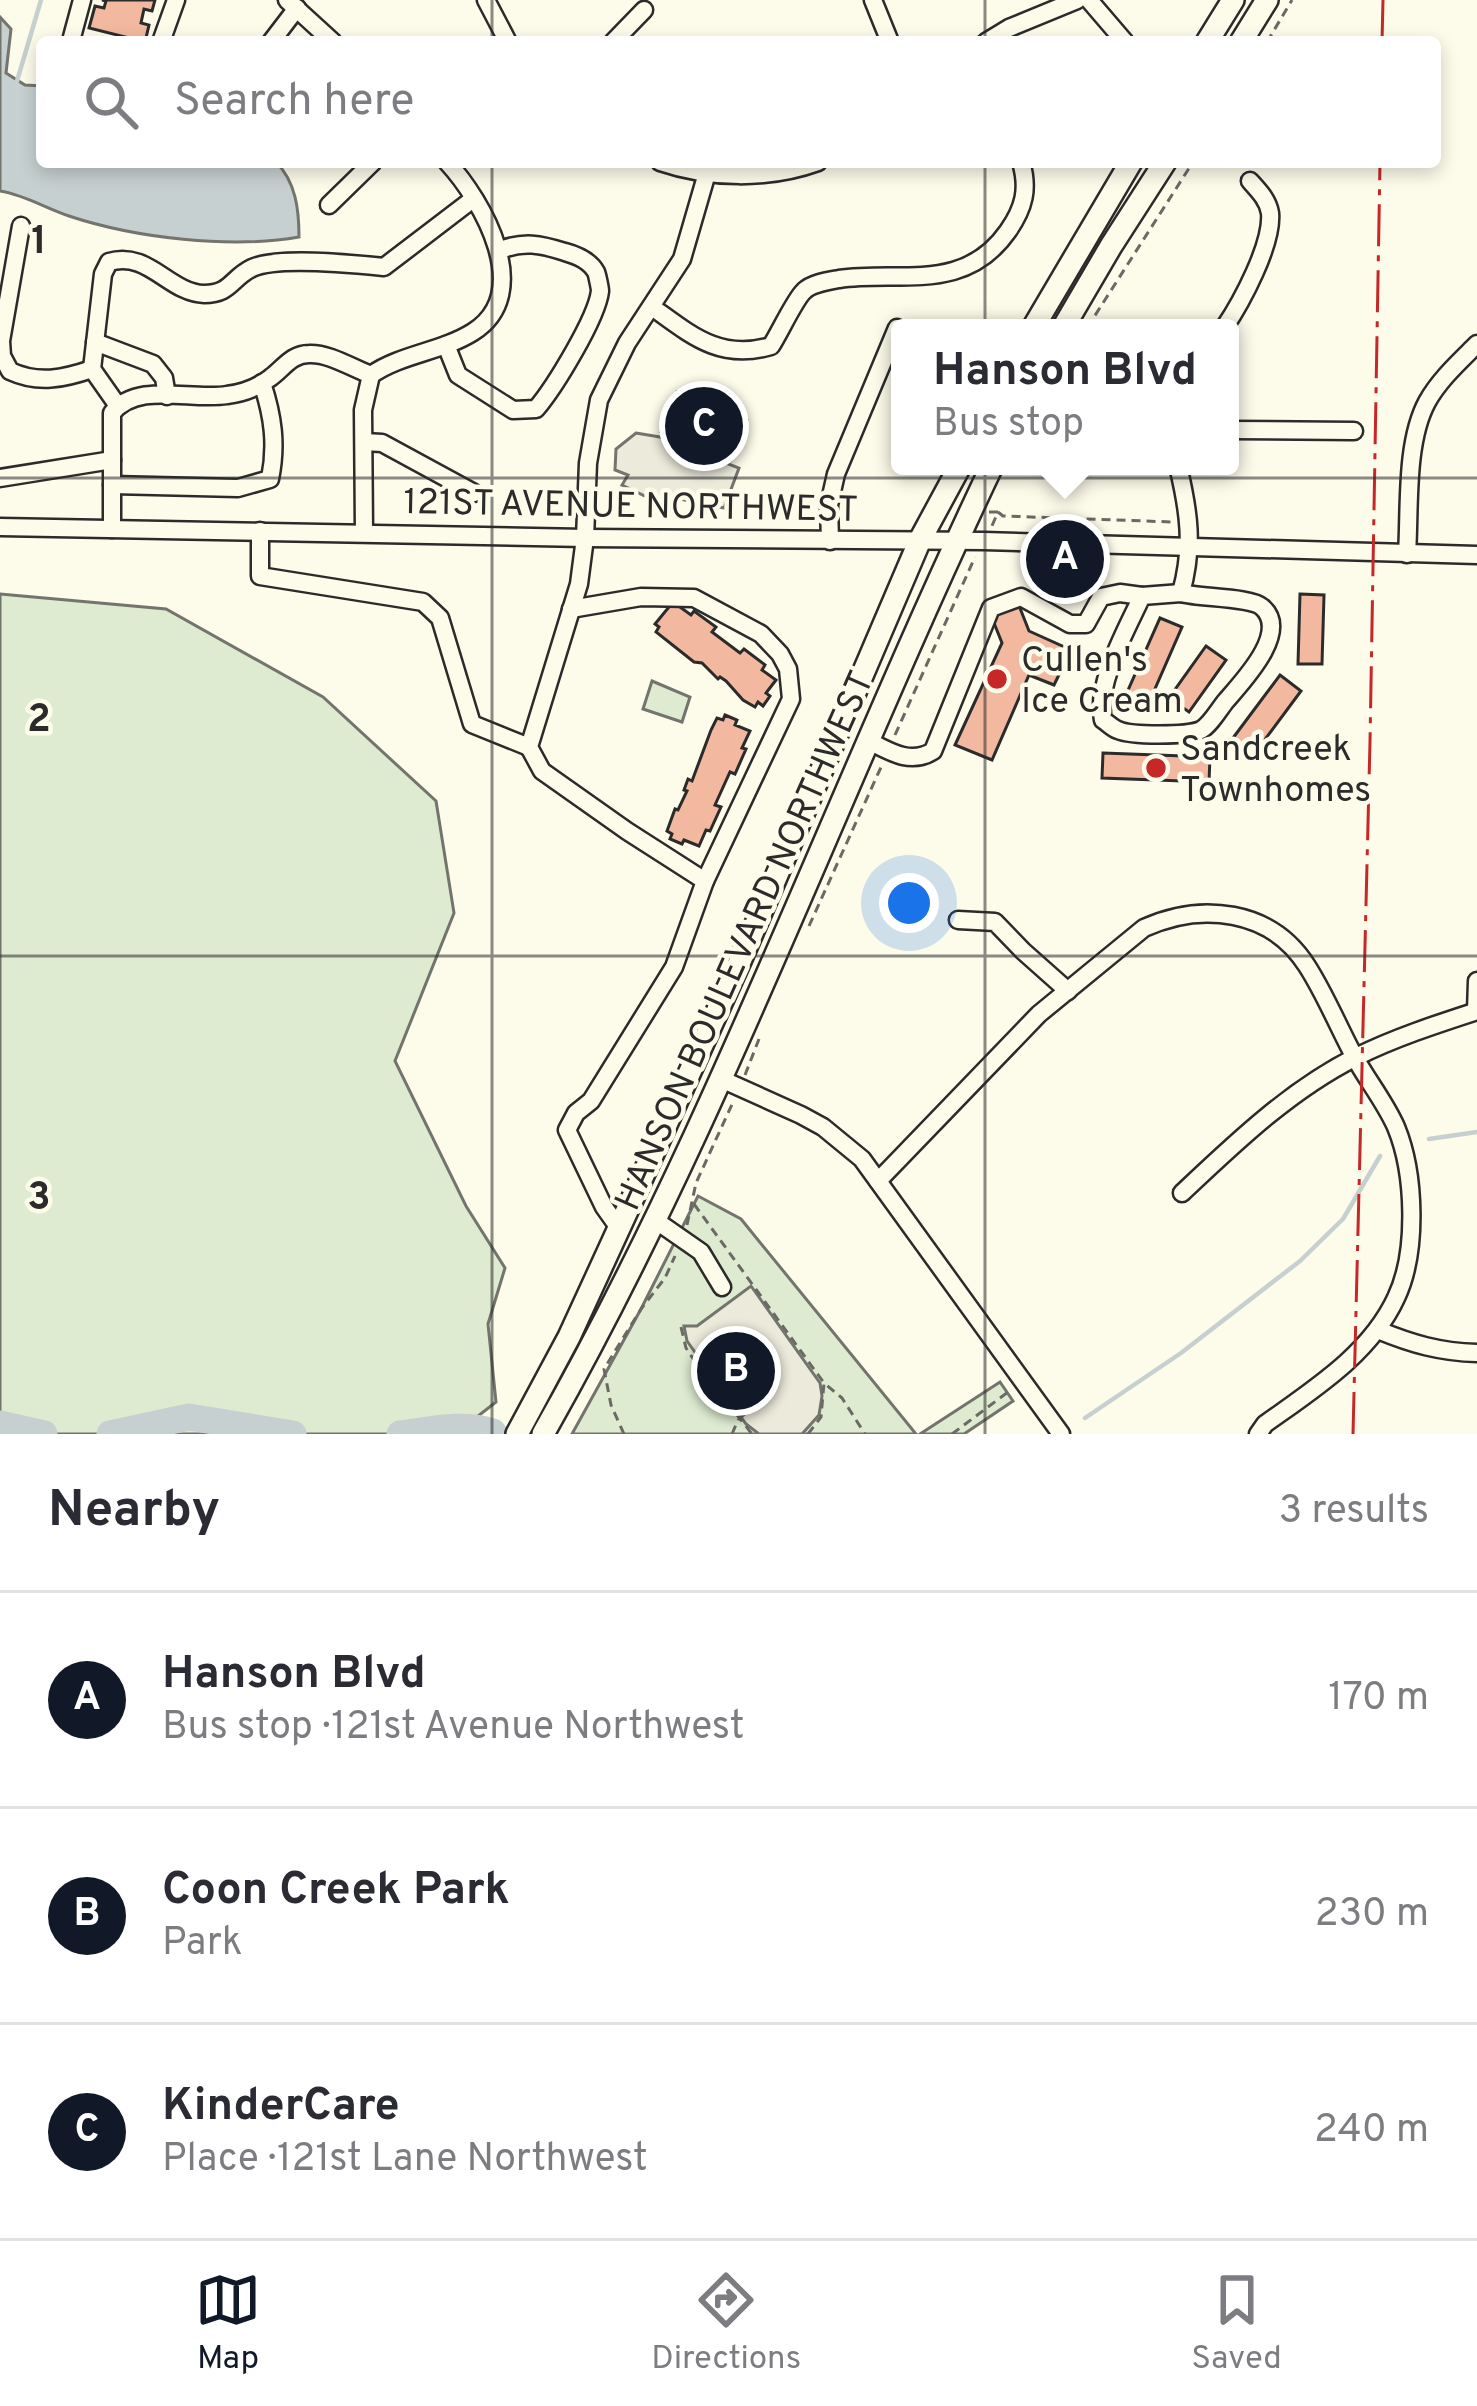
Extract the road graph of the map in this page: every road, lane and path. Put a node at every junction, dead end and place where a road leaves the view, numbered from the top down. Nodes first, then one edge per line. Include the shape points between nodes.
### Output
1 (82, 0) edge
2 (176, 0) edge
3 (487, 0) edge
4 (873, 0) edge
5 (1077, 0) edge
6 (1089, 0) edge
7 (1233, 0) edge
8 (1267, 0) edge
9 (1292, 0) edge
10 (292, 4) edge
11 (644, 10) dead end
12 (72, 36) edge
13 (163, 36) edge
14 (274, 36) edge
15 (327, 36) edge
16 (505, 36) edge
17 (619, 36) edge
18 (888, 36) edge
19 (996, 36) edge
20 (1120, 36) edge
21 (1211, 36) edge
22 (1245, 36) edge
23 (1271, 36) edge
24 (367, 168) edge
25 (451, 168) edge
26 (686, 168) edge
27 (798, 168) edge
28 (1023, 168) edge
29 (1127, 168) edge
30 (1161, 168) edge
31 (1189, 168) edge
32 (707, 173) junction
33 (1250, 181) dead end
34 (473, 199) junction
35 (329, 205) dead end
36 (21, 226) dead end
37 (500, 250) junction
38 (652, 307) junction
39 (1038, 319) edge
40 (1069, 319) edge
41 (1093, 319) edge
42 (1229, 319) edge
43 (891, 341) edge
44 (95, 342) junction
45 (1477, 344) edge
46 (446, 345) junction
47 (92, 369) junction
48 (370, 375) junction
49 (262, 383) junction
50 (167, 396) junction
51 (118, 406) junction
52 (1239, 430) edge
53 (1354, 431) dead end
54 (364, 442) junction
55 (112, 460) junction
56 (954, 475) edge
57 (988, 475) edge
58 (1180, 475) edge
59 (0, 478) edge
60 (112, 484) junction
61 (474, 493) dead end
62 (995, 507) dead end
63 (1190, 524) junction
64 (0, 527) edge
65 (112, 529) junction
66 (260, 531) junction
67 (364, 532) junction
68 (585, 538) junction
69 (920, 540) junction
70 (830, 541) junction
71 (957, 541) junction
72 (1189, 548) junction
73 (1407, 554) junction
74 (1477, 555) edge
75 (970, 568) dead end
76 (1180, 592) junction
77 (1142, 596) junction
78 (571, 609) junction
79 (879, 746) junction
80 (530, 747) junction
81 (706, 881) junction
82 (759, 917) junction
83 (958, 920) dead end
84 (810, 925) dead end
85 (1477, 981) edge
86 (1068, 991) junction
87 (1476, 1011) edge
88 (763, 1031) dead end
89 (1355, 1058) junction
90 (730, 1083) junction
91 (878, 1181) junction
92 (1182, 1193) dead end
93 (694, 1203) dead end
94 (655, 1220) junction
95 (619, 1228) junction
96 (722, 1287) dead end
97 (681, 1328) dead end
98 (1378, 1330) junction
99 (1477, 1353) edge
100 (604, 1369) dead end
101 (1022, 1381) junction
102 (824, 1382) junction
103 (757, 1403) dead end
104 (738, 1420) junction
105 (517, 1434) edge
106 (543, 1434) edge
107 (624, 1434) edge
108 (732, 1434) edge
109 (752, 1434) edge
110 (808, 1434) edge
111 (865, 1434) edge
112 (952, 1434) edge
113 (1061, 1434) edge
114 (1258, 1434) edge

1 - 12 street
2 - 13 street
3 - 16 street
4 - 18 street
5 - 19 street
6 - 20 street
7 - 21 main road
8 - 22 main road
9 - 23 path
10 - 14 street
10 - 15 street
11 - 17 street
24 - 35 street
25 - 34 street
26 - 32 street
27 - 32 street
28 - 38 street via 1016,219 980,257 919,278 824,281 804,291 771,346 752,352 698,340
29 - 39 main road
30 - 40 main road
31 - 41 path
32 - 38 street via 682,259
33 - 42 street via 1265,198 1269,227
34 - 37 street
34 - 44 street via 384,267 272,264 252,268 223,292 199,294 120,258 103,274
36 - 47 street via 2,356 10,370 37,379
37 - 46 street via 495,306 477,330
37 - 46 street via 534,242 574,254 597,274 590,317 551,392 536,409 513,410 458,375
38 - 68 street via 599,400
43 - 70 street via 836,474
44 - 47 street
44 - 50 street via 153,364
45 - 73 street via 1420,416
46 - 48 street
47 - 51 street
48 - 49 street via 308,354
48 - 54 street
49 - 50 street via 215,398
49 - 60 street via 274,429 270,479 238,488
50 - 51 street
51 - 55 street
52 - 53 street
54 - 61 street via 382,443
54 - 67 street
55 - 59 street
55 - 60 street
56 - 69 main road, HANSON BOULEVARD NORTHWEST
57 - 71 main road, HANSON BOULEVARD NORTHWEST
58 - 63 street
60 - 65 street
62 - 63 path via 1003,516
63 - 72 street
64 - 65 street, 121ST AVENUE NORTHWEST
65 - 66 street, 121ST AVENUE NORTHWEST
66 - 67 street, 121ST AVENUE NORTHWEST
66 - 80 street via 260,576 423,602 440,618 472,724
67 - 68 street, 121ST AVENUE NORTHWEST
68 - 70 street, 121ST AVENUE NORTHWEST
68 - 78 street
69 - 70 street, 121ST AVENUE NORTHWEST
69 - 71 street, 121ST AVENUE NORTHWEST
69 - 82 main road, HANSON BOULEVARD NORTHWEST
71 - 72 street, 121ST AVENUE NORTHWEST
71 - 79 main road, HANSON BOULEVARD NORTHWEST
72 - 73 street, 121ST AVENUE NORTHWEST
72 - 76 street
73 - 74 street, 121ST AVENUE NORTHWEST
75 - 79 path
76 - 77 street
76 - 77 street via 1254,603 1271,623 1258,662 1204,729 1182,734 1121,732 1103,720 1115,656
77 - 79 street via 1101,597 1086,625 1070,625 1022,597 991,608 933,751 912,759
78 - 80 street
78 - 81 street via 694,598 760,634 788,669 791,699
79 - 84 path
79 - 90 main road, HANSON BOULEVARD NORTHWEST
80 - 81 street via 542,771
81 - 95 street via 674,967 567,1130
82 - 94 main road via 758,943 645,1197
82 - 95 main road, HANSON BOULEVARD NORTHWEST
83 - 86 street via 995,922
85 - 87 street
86 - 89 street via 1161,920 1210,911 1240,917 1271,930 1307,964
86 - 91 street
87 - 89 street
88 - 90 path
89 - 92 street via 1285,1102
89 - 98 street via 1396,1128 1412,1192 1398,1294
90 - 91 street via 823,1127
90 - 94 main road, HANSON BOULEVARD NORTHWEST
91 - 101 street
93 - 102 path
94 - 96 street via 701,1252
94 - 106 main road, HANSON BOULEVARD NORTHWEST
95 - 105 main road, HANSON BOULEVARD NORTHWEST
97 - 104 path via 686,1348
98 - 99 street via 1443,1352
98 - 114 street
100 - 107 path
101 - 112 path
101 - 113 street
102 - 110 path via 821,1417
102 - 111 path
103 - 104 path
104 - 108 path
104 - 109 path

